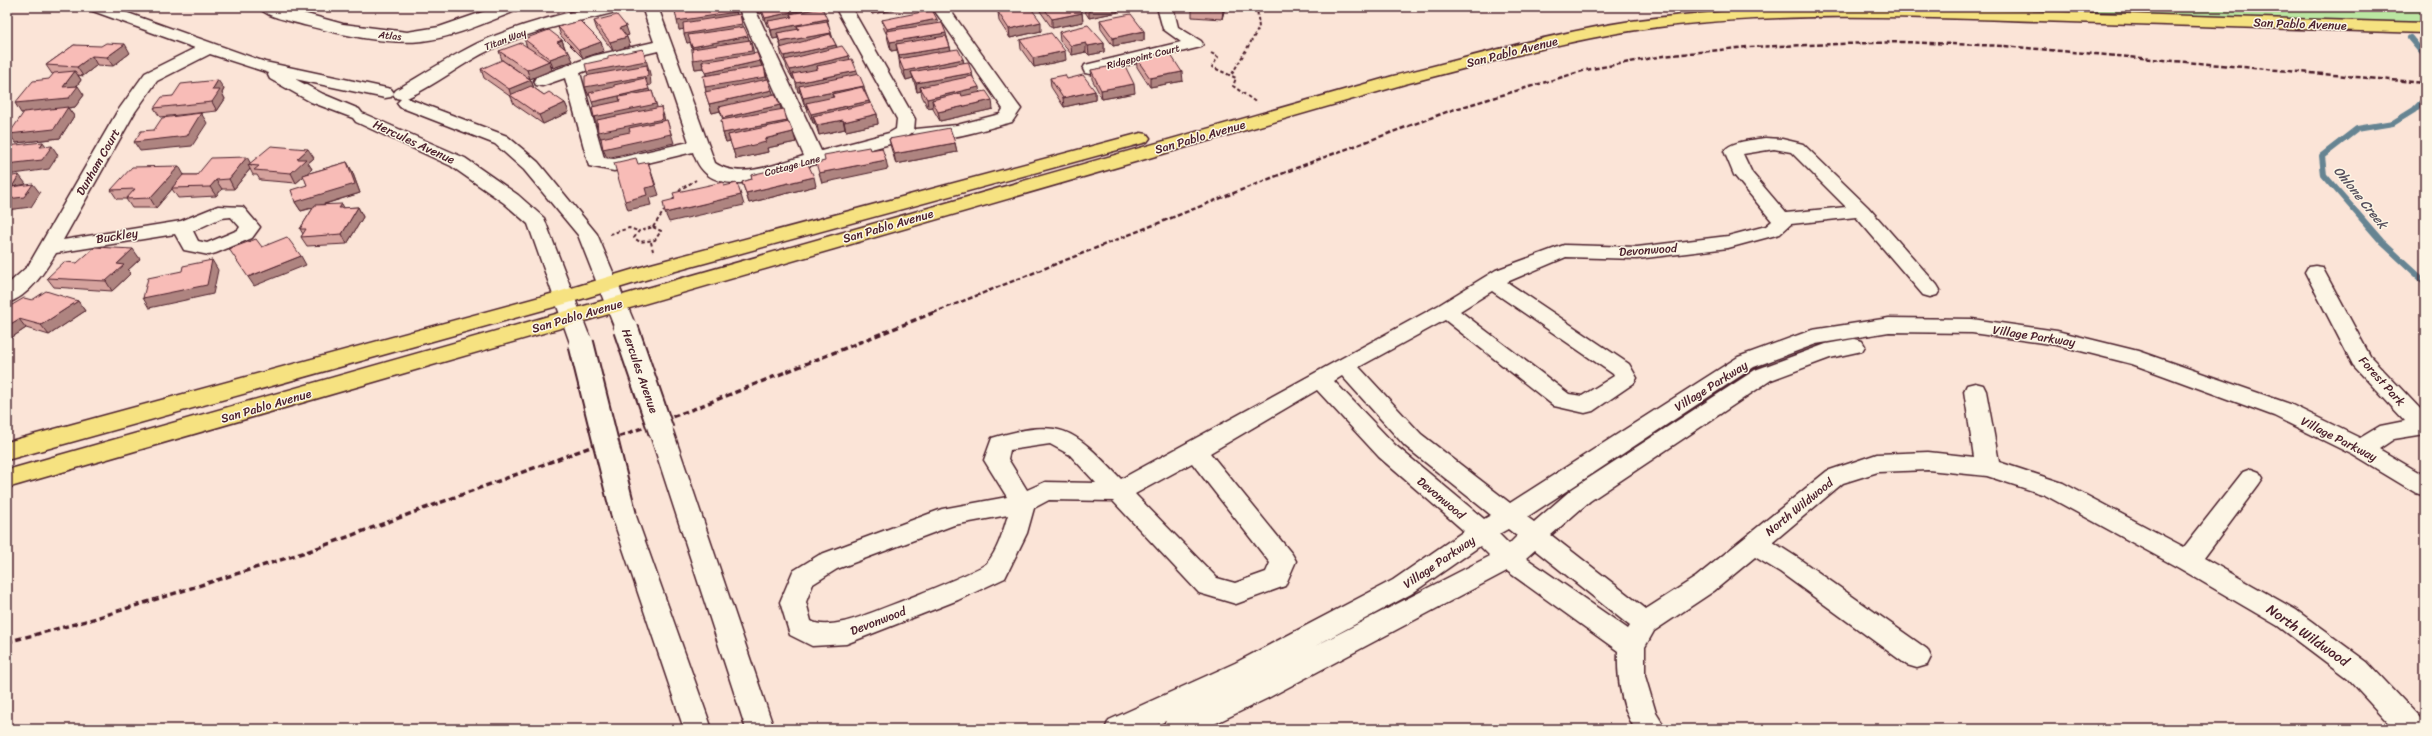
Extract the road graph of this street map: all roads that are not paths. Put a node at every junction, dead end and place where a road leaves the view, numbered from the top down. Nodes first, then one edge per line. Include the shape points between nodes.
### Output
1 (96, 7) edge
2 (267, 7) edge
3 (512, 7) edge
4 (618, 7) edge
5 (650, 7) edge
6 (746, 7) edge
7 (843, 7) edge
8 (940, 7) edge
9 (1165, 7) edge
10 (1689, 7) edge
11 (2099, 7) edge
12 (2425, 16) edge
13 (2425, 28) edge
14 (664, 45) junction
15 (208, 48) junction
16 (260, 66) junction
17 (1091, 69) edge
18 (571, 70) junction
19 (542, 81) dead end
20 (397, 96) junction
21 (357, 116) junction
22 (905, 132) junction
23 (700, 145) junction
24 (815, 159) junction
25 (1861, 211) junction
26 (1782, 221) junction
27 (186, 226) dead end
28 (49, 248) junction
29 (2315, 272) dead end
30 (1492, 282) junction
31 (608, 283) junction
32 (1930, 290) dead end
33 (7, 296) edge
34 (565, 297) junction
35 (616, 305) junction
36 (1446, 310) junction
37 (574, 318) junction
38 (1344, 365) junction
39 (1319, 379) junction
40 (1975, 392) dead end
41 (2361, 449) junction
42 (7, 451) edge
43 (1195, 451) junction
44 (1988, 467) junction
45 (2251, 478) dead end
46 (7, 479) edge
47 (2425, 486) edge
48 (1118, 492) junction
49 (1023, 503) junction
50 (2425, 503) edge
51 (1508, 517) junction
52 (1482, 532) junction
53 (1534, 536) junction
54 (1755, 544) junction
55 (1508, 559) junction
56 (2188, 561) junction
57 (1646, 623) junction
58 (1632, 646) junction
59 (1917, 657) dead end
60 (698, 729) edge
61 (760, 729) edge
62 (1119, 729) edge
63 (1176, 729) edge
64 (1652, 729) edge
65 (2412, 729) edge

1 - 15 street, Hercules Avenue
2 - 3 street, Atlas via 302,19 403,37 433,33
4 - 20 street, Titan Way via 572,16 500,40 466,56
5 - 14 street
6 - 24 street
7 - 22 street via 906,119
8 - 22 street via 1012,109 1006,118 957,130
9 - 17 street, Ridgepoint Court via 1171,29 1195,44
10 - 31 main road, San Pablo Avenue via 1612,16 1400,67
11 - 12 main road, San Pablo Avenue
13 - 35 main road, San Pablo Avenue via 1873,11 1776,12 1682,19 1631,26 1580,34 1399,80
14 - 18 street
14 - 23 street
15 - 16 street, Hercules Avenue
15 - 28 street, Dunham Court via 152,77 126,112
16 - 20 street, Hercules Avenue
16 - 21 street, Hercules Avenue via 317,98
18 - 19 street
18 - 23 street via 596,162 614,165
20 - 21 street via 362,100 353,109
20 - 21 street via 403,107 388,115
20 - 31 street, Hercules Avenue via 501,140 531,166 587,234
21 - 34 street, Hercules Avenue via 458,162 511,198 537,222
22 - 24 street, Cottage Lane
23 - 24 street, Cottage Lane via 707,166 718,175 731,178 746,177
25 - 26 street, Devonwood
25 - 26 street via 1797,148 1784,143 1744,146 1733,151 1743,175
25 - 32 street
26 - 30 street, Devonwood via 1773,230 1728,242 1637,253 1564,251
27 - 28 street, Buckley
28 - 33 street, Dunham Court via 36,270
29 - 41 street, Forest Park via 2361,360 2423,426 2388,432
30 - 36 street, Devonwood
30 - 36 street via 1621,369 1626,378 1585,405 1562,400
31 - 34 main road, San Pablo Avenue
31 - 35 street, Hercules Avenue
34 - 37 street, Hercules Avenue
34 - 42 main road, San Pablo Avenue
35 - 37 main road, San Pablo Avenue
35 - 61 street, Hercules Avenue, bridge
36 - 38 street, Devonwood
37 - 46 main road, San Pablo Avenue
37 - 60 street, Hercules Avenue, bridge via 624,516
38 - 39 street, Devonwood
38 - 51 street via 1413,440
39 - 43 street, Devonwood
39 - 52 street, Devonwood via 1387,451
40 - 44 street
41 - 47 street, Village Parkway
41 - 51 street, Village Parkway via 2282,410 2138,358 2057,338 1972,326 1889,325 1812,338 1746,362
43 - 48 street, Devonwood
43 - 48 street via 1283,561 1276,579 1236,594 1208,586
44 - 54 street, North Wildwood via 1928,461 1877,463 1835,477
44 - 56 street, North Wildwood via 2054,489
45 - 56 street
48 - 49 street, Devonwood via 1045,491
48 - 49 street via 1078,449 1053,435 1026,438 1000,444 996,460
49 - 49 street, Devonwood via 1015,533 996,571 949,593 846,633 812,635 799,627 793,602 802,578 828,562 951,516
50 - 53 street, Village Parkway via 2351,458 2276,421 2137,370 2060,351 1978,340 1899,339 1826,351 1763,374 1581,495
51 - 52 street, Village Parkway
51 - 53 street
52 - 55 street, Devonwood
52 - 62 street, Village Parkway via 1395,591 1245,671
53 - 55 street, Village Parkway
53 - 57 street
54 - 57 street, North Wildwood via 1704,584
54 - 59 street, North Wildwood via 1789,565
55 - 58 street, Devonwood
55 - 63 street, Village Parkway via 1258,690
56 - 65 street, North Wildwood via 2287,618 2357,670
57 - 58 street, North Wildwood
58 - 64 street, North Wildwood via 1631,676 1644,718

